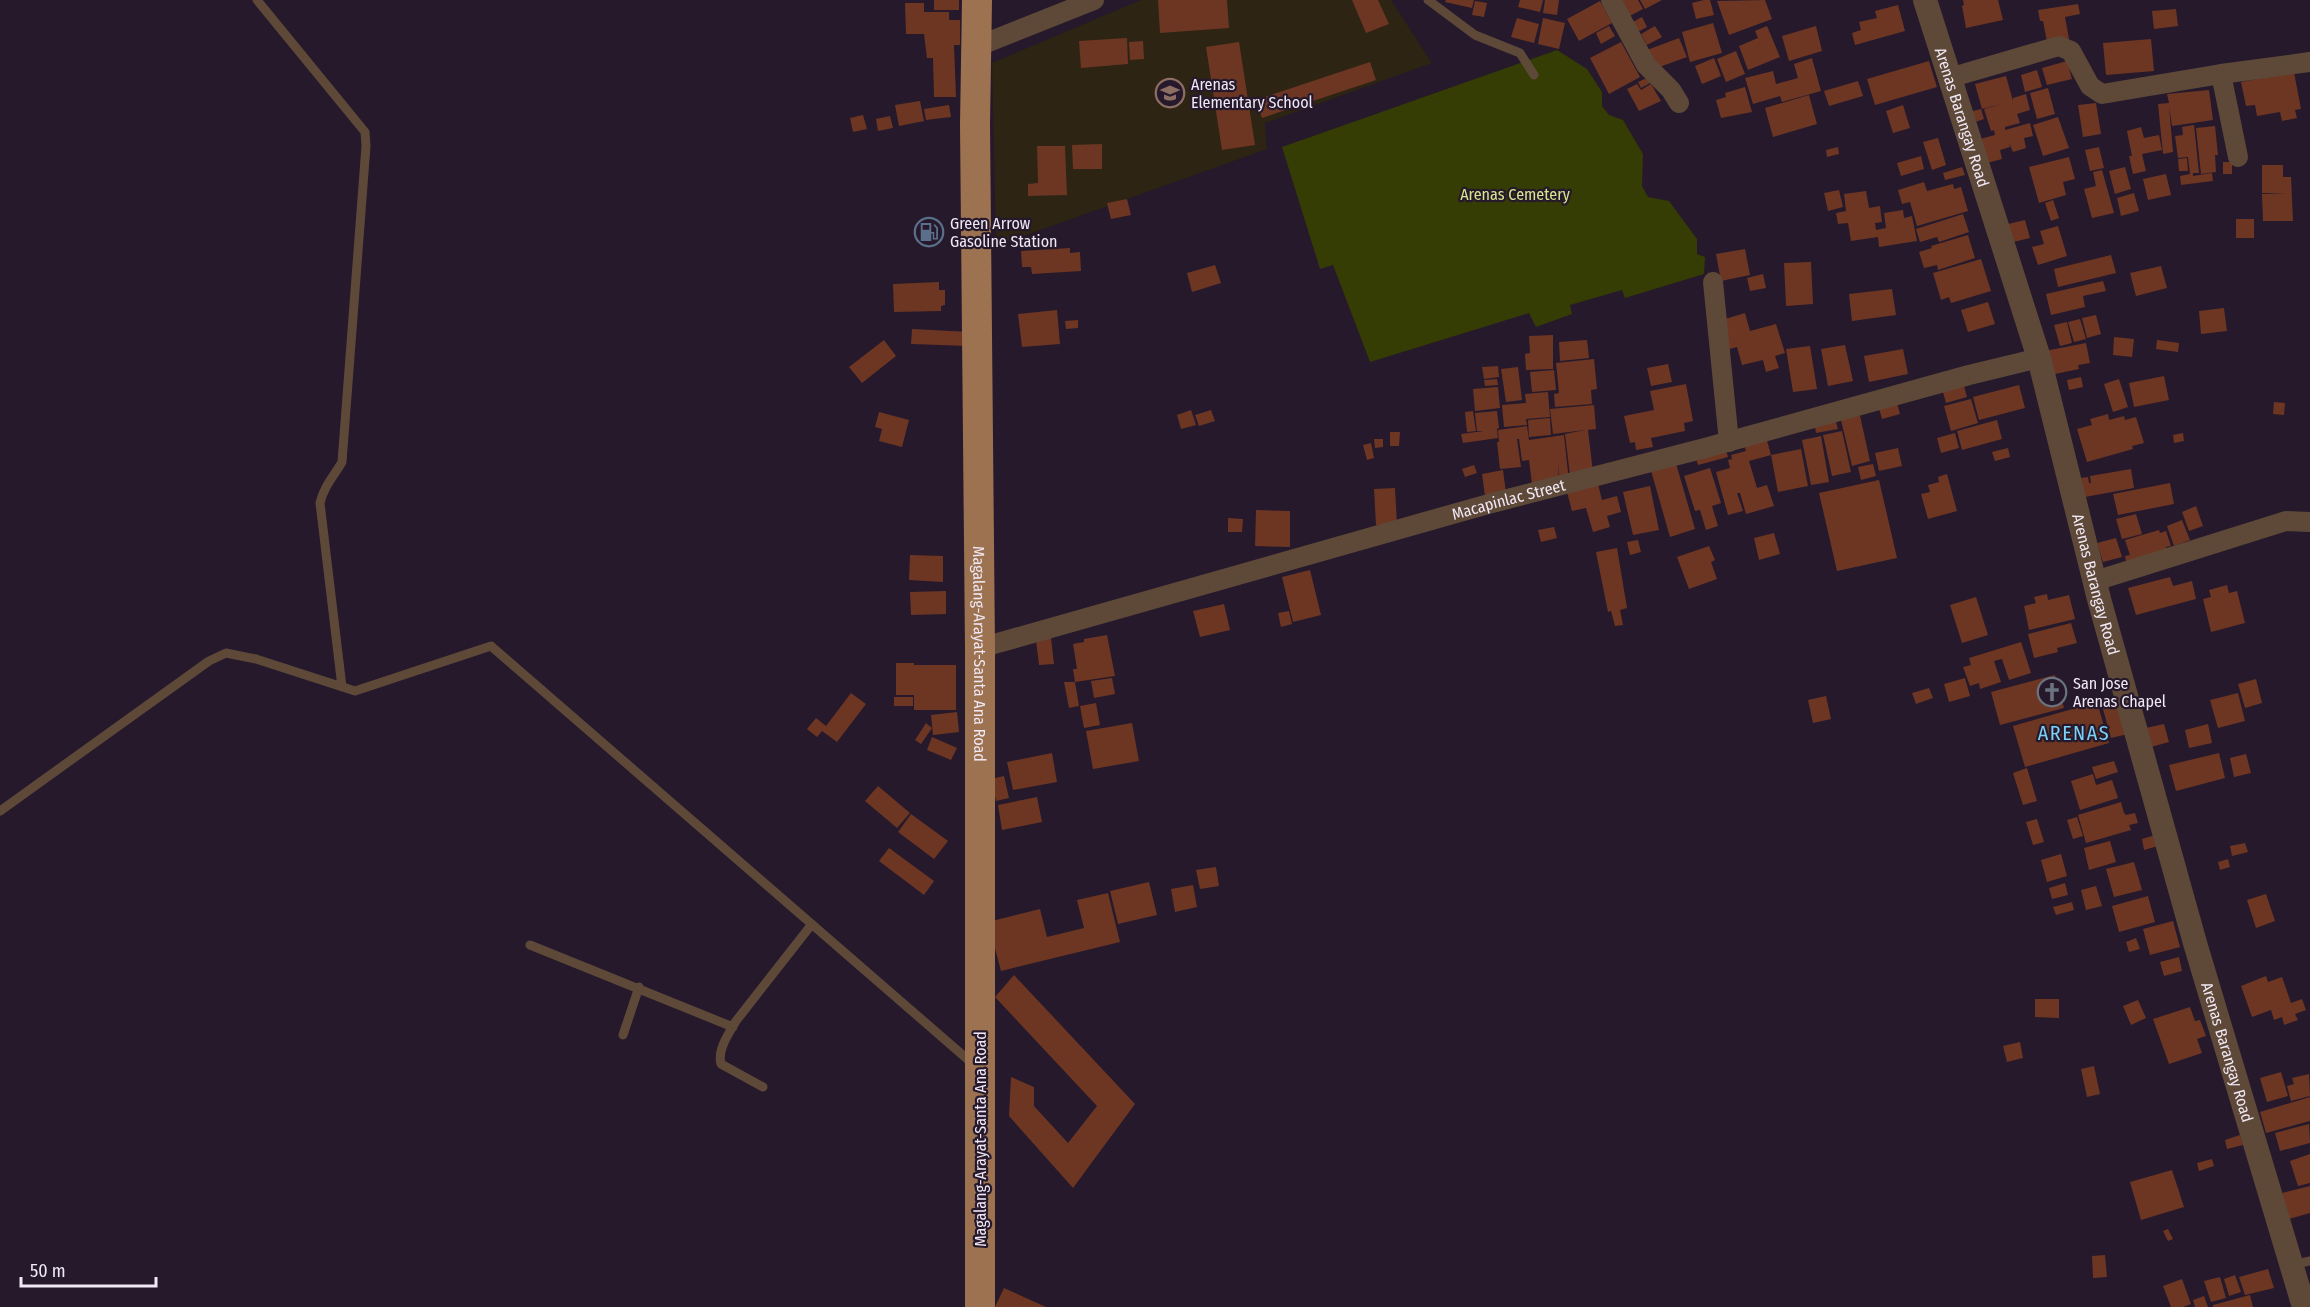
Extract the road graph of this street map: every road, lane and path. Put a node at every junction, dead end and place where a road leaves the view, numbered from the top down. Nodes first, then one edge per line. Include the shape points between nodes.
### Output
1 (257, 0) edge
2 (977, 0) edge
3 (1094, 0) edge
4 (1428, 0) edge
5 (1611, 0) edge
6 (1925, 0) edge
7 (976, 47) junction
8 (2310, 62) edge
9 (2221, 74) junction
10 (1534, 75) dead end
11 (1949, 78) junction
12 (1679, 103) dead end
13 (2238, 157) dead end
14 (1713, 282) dead end
15 (2039, 358) junction
16 (1729, 442) junction
17 (2310, 522) edge
18 (2095, 581) junction
19 (980, 648) junction
20 (342, 687) junction
21 (0, 811) edge
22 (812, 924) junction
23 (530, 945) dead end
24 (639, 987) junction
25 (733, 1027) junction
26 (622, 1035) dead end
27 (980, 1070) junction
28 (763, 1087) dead end
29 (2300, 1263) edge
30 (980, 1307) edge
31 (2304, 1307) edge

1 - 20 lane via 365,132 342,462 323,489 320,503
2 - 7 main road, Magalang-Arayat-Santa Ana Road
3 - 7 street
4 - 10 lane via 1475,35 1520,53
5 - 12 street via 1646,64
6 - 11 street, Arenas Barangay Road
7 - 19 main road, Magalang-Arayat-Santa Ana Road
8 - 9 street
9 - 11 street via 2103,94 2090,86 2071,51 2060,46
9 - 13 street
11 - 15 street, Arenas Barangay Road
14 - 16 street
15 - 16 street, Macapinlac Street
15 - 18 street, Arenas Barangay Road
16 - 19 street, Macapinlac Street via 1492,504
17 - 18 street via 2286,521
18 - 29 street, Arenas Barangay Road via 2192,931
19 - 27 main road, Magalang-Arayat-Santa Ana Road
20 - 21 lane via 226,653 209,661
20 - 22 lane via 355,691 491,646
22 - 25 lane
22 - 27 lane
23 - 24 lane
24 - 25 lane
24 - 26 lane
25 - 28 lane via 719,1058 721,1064
27 - 30 main road, Magalang-Arayat-Santa Ana Road
29 - 31 street, Arenas Barangay Road

